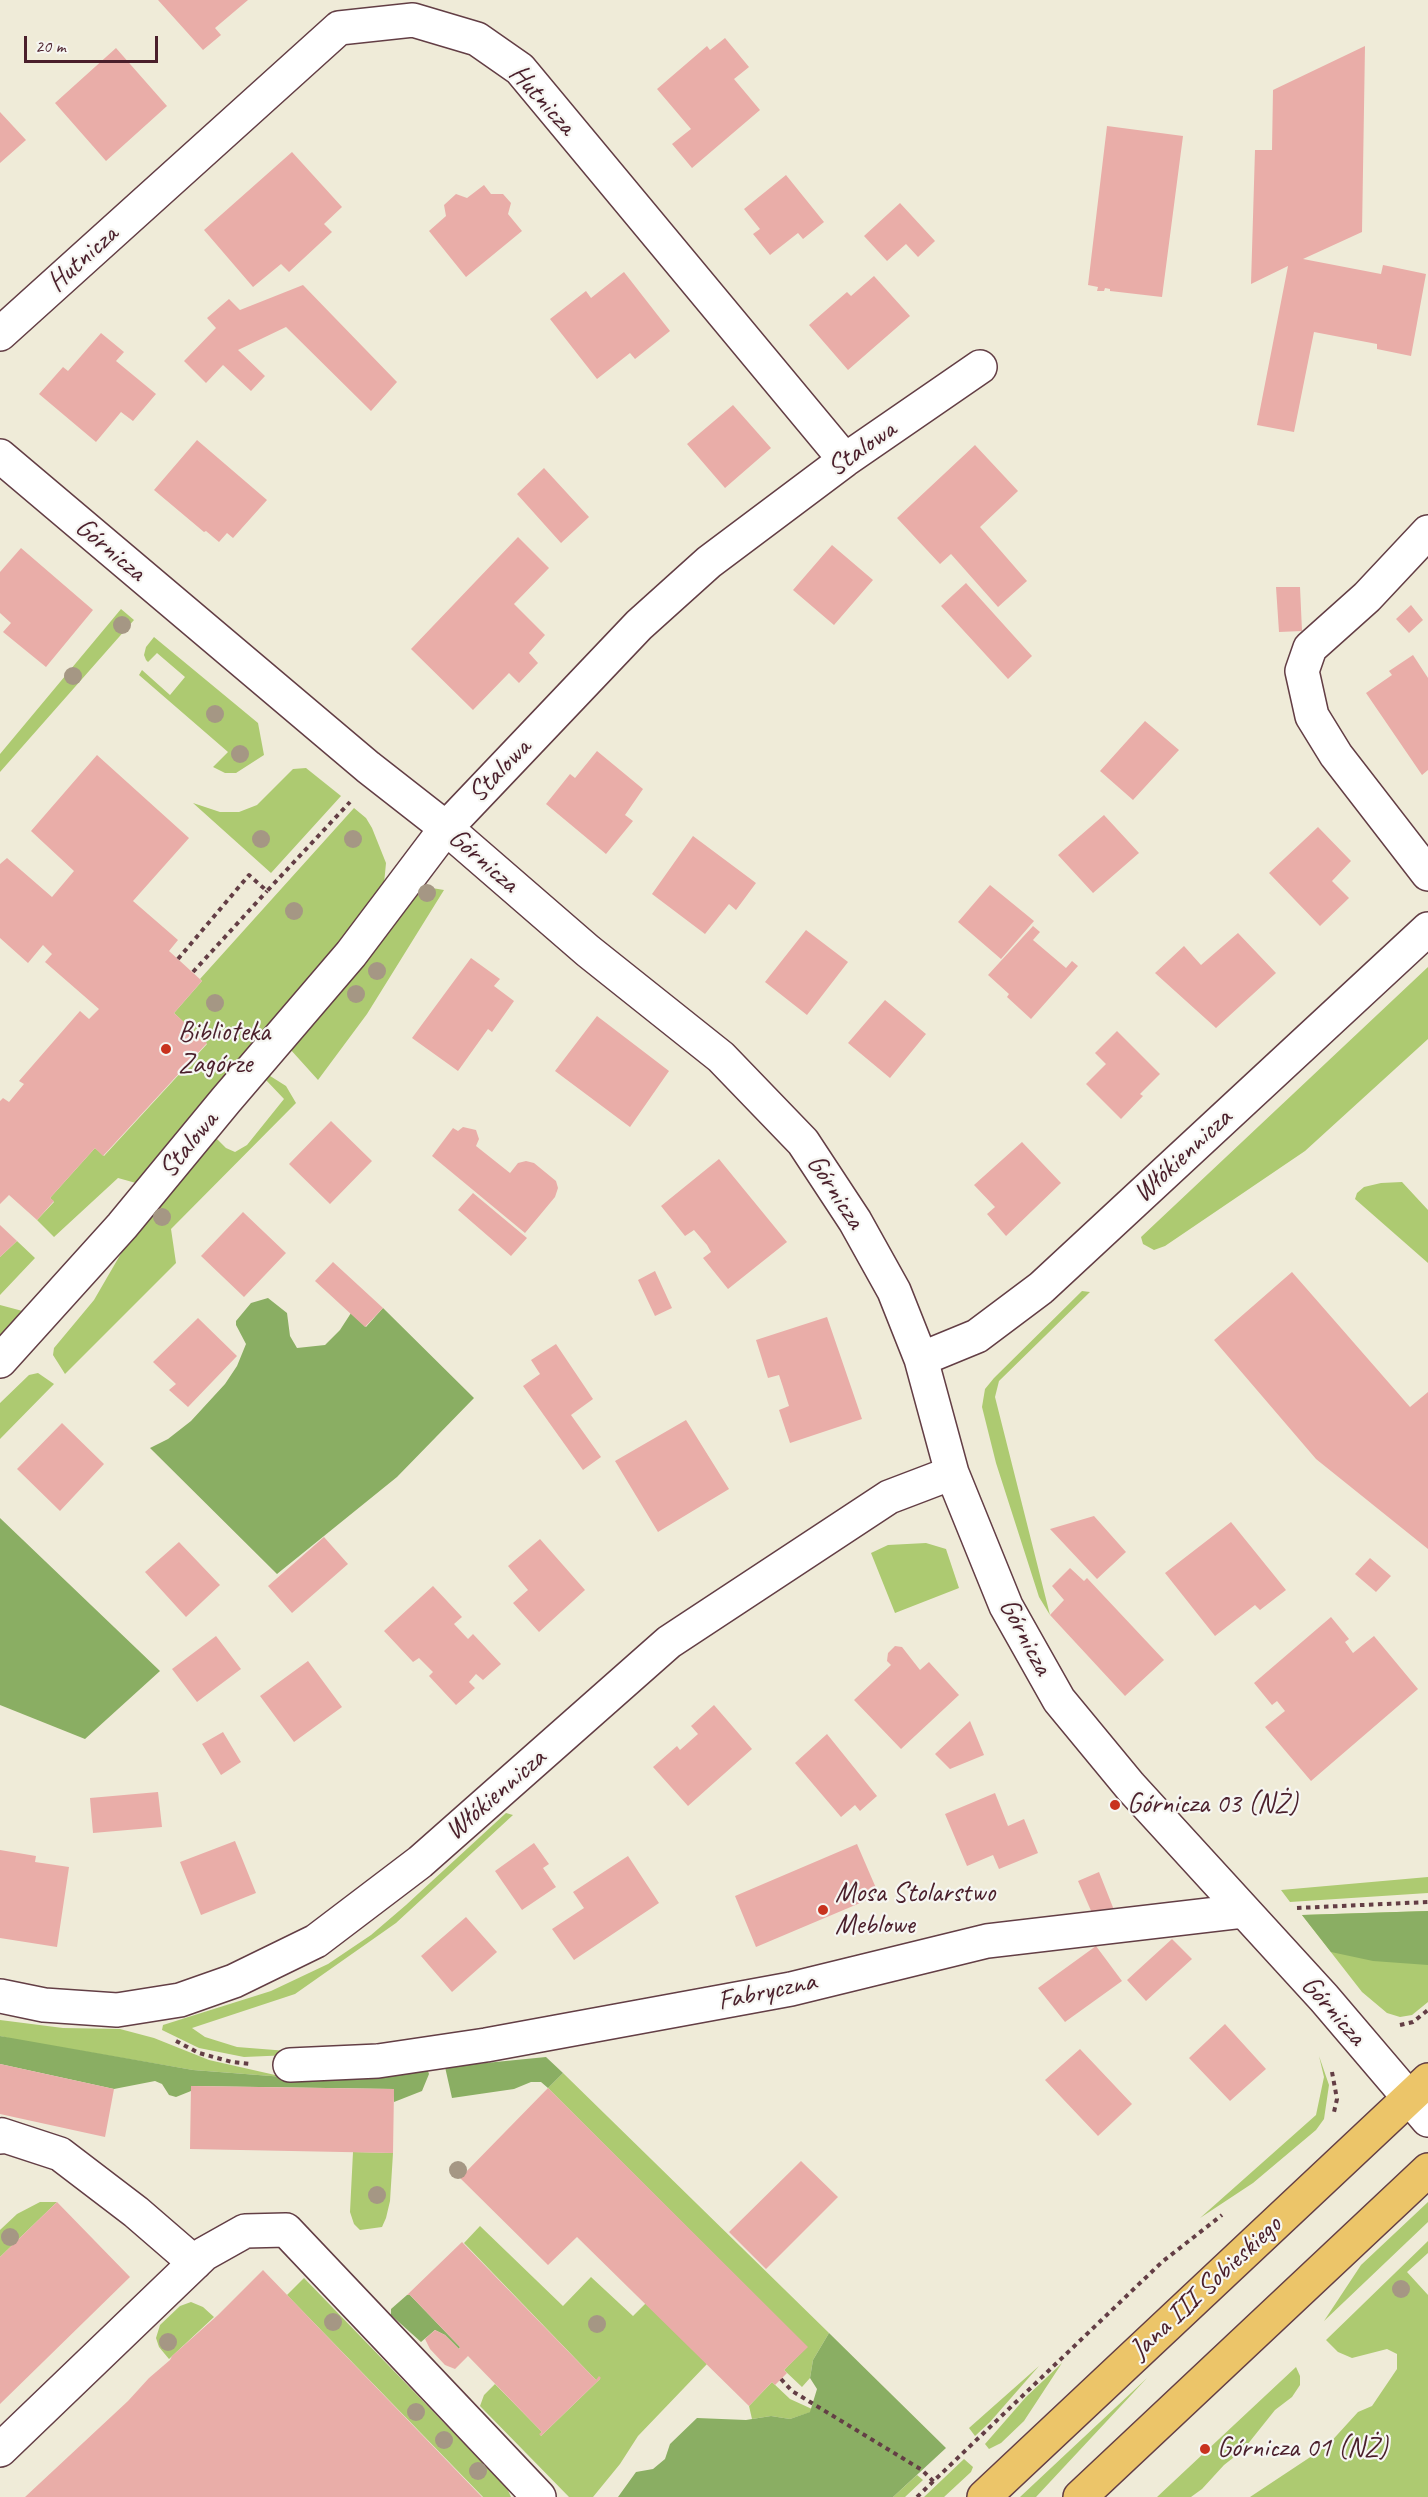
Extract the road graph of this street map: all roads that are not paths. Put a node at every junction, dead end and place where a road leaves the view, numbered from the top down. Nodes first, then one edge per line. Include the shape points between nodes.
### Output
1 (0, 334) edge
2 (980, 367) dead end
3 (0, 456) edge
4 (844, 460) junction
5 (1428, 532) edge
6 (446, 828) junction
7 (1428, 874) edge
8 (1428, 929) edge
9 (921, 1359) junction
10 (0, 1361) edge
11 (952, 1473) junction
12 (1243, 1911) junction
13 (0, 1996) edge
14 (290, 2066) road end
15 (1421, 2099) edge
16 (0, 2137) edge
17 (1428, 2170) edge
18 (195, 2263) junction
19 (0, 2451) edge
20 (539, 2497) edge
21 (984, 2497) edge
22 (1080, 2497) edge

1 - 4 street, Hutnicza via 339,28 413,20 477,39 520,69
2 - 4 street, Stalowa
3 - 6 street, Górnicza via 368,767
4 - 6 street, Stalowa via 709,562 639,625
5 - 7 street via 1367,597 1310,648 1302,671 1312,716 1336,755
6 - 9 street, Górnicza via 588,951 721,1057 803,1142 855,1221 894,1291
6 - 10 street, Stalowa via 351,954 122,1226
8 - 9 street, Włókiennicza via 1041,1287 977,1336
9 - 11 street, Górnicza
11 - 12 street, Górnicza via 1006,1606 1059,1700 1130,1786
11 - 13 street, Włókiennicza via 889,1497 669,1642 420,1862 316,1941 234,1981 180,2000 117,2010 44,2005
12 - 14 street, Fabryczna via 987,1941 791,1989 486,2045 378,2061
12 - 15 street, Górnicza
15 - 21 main road, Jana III Sobieskiego
16 - 18 street via 60,2154
17 - 22 main road
18 - 19 street
18 - 20 street via 245,2231 286,2230

